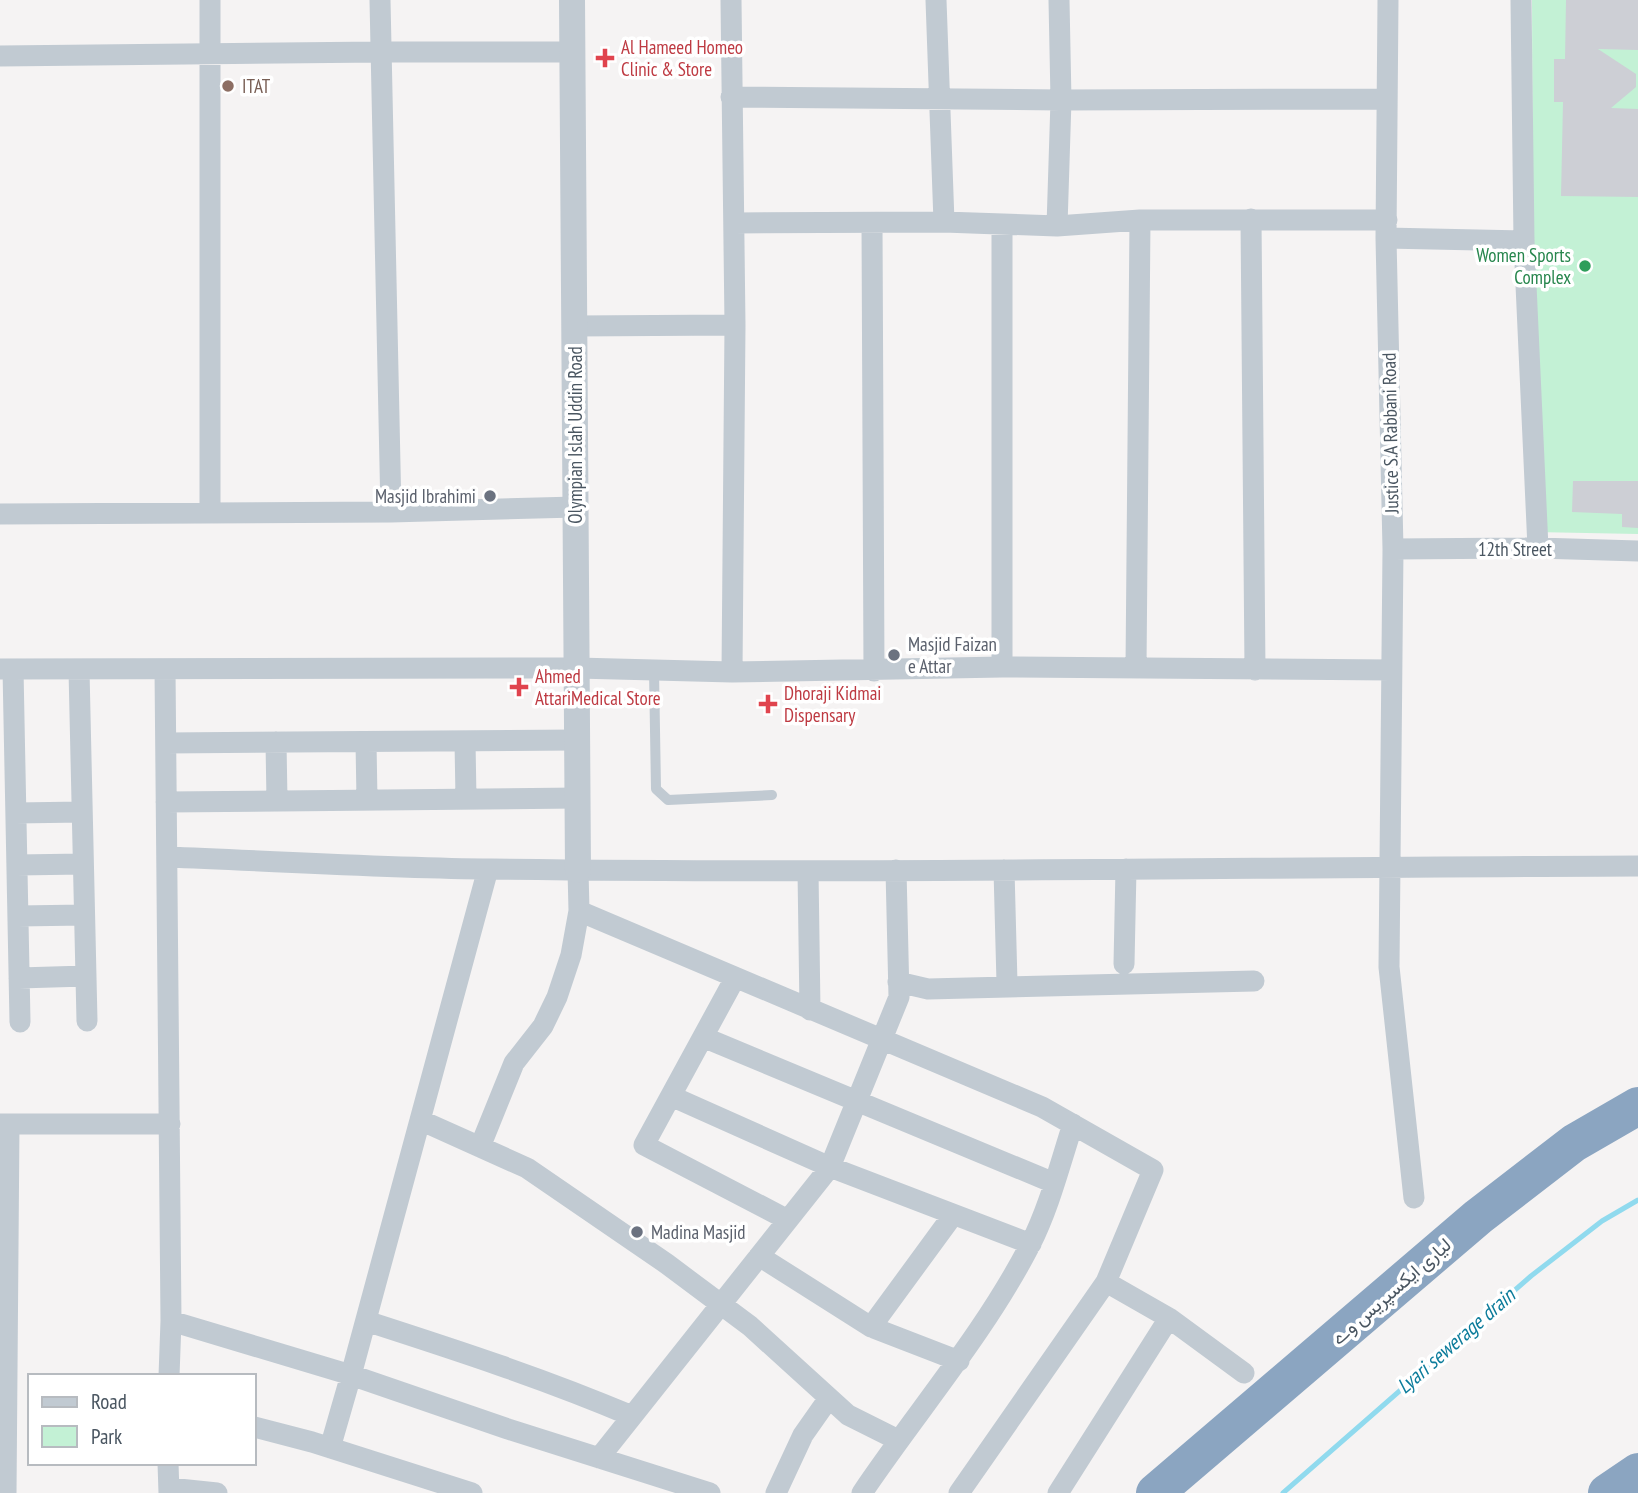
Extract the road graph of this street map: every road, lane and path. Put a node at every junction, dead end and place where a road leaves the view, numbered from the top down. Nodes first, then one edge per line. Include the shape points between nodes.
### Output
1 (210, 0) edge
2 (380, 0) edge
3 (572, 0) edge
4 (731, 0) edge
5 (936, 0) edge
6 (1059, 0) edge
7 (1388, 0) edge
8 (1521, 0) edge
9 (380, 51) junction
10 (572, 52) junction
11 (210, 54) junction
12 (0, 56) edge
13 (731, 97) junction
14 (940, 99) junction
15 (1387, 99) junction
16 (1061, 100) junction
17 (1251, 219) junction
18 (1140, 220) junction
19 (944, 222) junction
20 (734, 223) junction
21 (872, 223) junction
22 (1002, 224) junction
23 (1057, 226) junction
24 (1386, 229) junction
25 (1524, 240) junction
26 (734, 325) junction
27 (574, 326) junction
28 (576, 507) junction
29 (210, 511) junction
30 (391, 512) junction
31 (0, 514) edge
32 (1538, 548) junction
33 (1393, 549) junction
34 (1638, 551) edge
35 (577, 667) junction
36 (1002, 667) junction
37 (1136, 668) junction
38 (6, 669) edge
39 (165, 669) junction
40 (79, 670) junction
41 (1255, 670) junction
42 (1391, 670) junction
43 (654, 671) junction
44 (874, 671) junction
45 (732, 672) junction
46 (577, 740) junction
47 (465, 741) junction
48 (276, 742) junction
49 (366, 742) junction
50 (166, 743) junction
51 (772, 795) dead end
52 (578, 798) junction
53 (466, 799) junction
54 (367, 800) junction
55 (277, 801) junction
56 (166, 802) junction
57 (82, 812) junction
58 (16, 813) junction
59 (167, 857) junction
60 (83, 864) junction
61 (17, 865) junction
62 (1391, 866) junction
63 (1638, 866) edge
64 (488, 869) junction
65 (1126, 869) junction
66 (578, 870) junction
67 (896, 870) junction
68 (1004, 870) junction
69 (808, 871) junction
70 (579, 911) junction
71 (84, 915) junction
72 (18, 916) junction
73 (1125, 964) dead end
74 (86, 976) junction
75 (19, 978) junction
76 (735, 978) junction
77 (1254, 981) dead end
78 (898, 982) junction
79 (1007, 983) dead end
80 (810, 1010) junction
81 (87, 1021) dead end
82 (20, 1022) dead end
83 (703, 1037) junction
84 (881, 1041) junction
85 (671, 1096) junction
86 (857, 1102) junction
87 (1638, 1106) edge
88 (420, 1120) junction
89 (5, 1124) edge
90 (170, 1124) junction
91 (1073, 1124) junction
92 (480, 1147) junction
93 (830, 1167) junction
94 (1054, 1183) junction
95 (1414, 1198) dead end
96 (953, 1215) junction
97 (788, 1220) junction
98 (1031, 1244) junction
99 (759, 1256) junction
100 (1106, 1282) junction
101 (720, 1304) junction
102 (1169, 1318) junction
103 (171, 1321) junction
104 (366, 1321) junction
105 (871, 1327) junction
106 (959, 1362) junction
107 (1244, 1373) dead end
108 (169, 1374) edge
109 (351, 1375) junction
110 (829, 1398) junction
111 (632, 1416) junction
112 (256, 1428) edge
113 (898, 1440) junction
114 (330, 1448) junction
115 (599, 1458) junction
116 (169, 1465) edge
117 (1638, 1472) edge
118 (169, 1490) edge
119 (6, 1493) edge
120 (217, 1493) edge
121 (472, 1493) edge
122 (710, 1493) edge
123 (776, 1493) edge
124 (862, 1493) edge
125 (959, 1493) edge
126 (1058, 1493) edge
127 (1155, 1493) edge
128 (1607, 1493) edge

1 - 11 street
2 - 9 street
3 - 10 street, Olympian Islah Uddin Road
4 - 13 street
5 - 14 street
6 - 16 street
7 - 15 street, Justice S.A Rabbani Road
8 - 25 street
9 - 10 street
9 - 11 street
9 - 30 street
10 - 27 street, Olympian Islah Uddin Road
11 - 12 street
11 - 29 street
13 - 14 street
13 - 20 street
14 - 16 street
14 - 19 street
15 - 16 street
15 - 24 street, Justice S.A Rabbani Road
16 - 23 street
17 - 18 street
17 - 24 street
17 - 41 street
18 - 23 street
18 - 37 street
19 - 21 street
19 - 22 street
20 - 21 street
20 - 26 street
21 - 44 street
22 - 23 street
22 - 36 street
24 - 25 street
24 - 33 street, Justice S.A Rabbani Road
25 - 32 street
26 - 27 street
26 - 45 street
27 - 28 street, Olympian Islah Uddin Road
28 - 30 street
28 - 35 street, Olympian Islah Uddin Road
29 - 30 street
29 - 31 street
32 - 33 street, 12th Street
32 - 34 street, 12th Street
33 - 42 street, Justice S.A Rabbani Road
35 - 39 street
35 - 43 street
35 - 46 street, Olympian Islah Uddin Road
36 - 37 street
36 - 44 street
37 - 41 street
38 - 40 street
38 - 58 street
39 - 40 street
39 - 50 street
40 - 57 street
41 - 42 street
42 - 62 street, Justice S.A Rabbani Road
43 - 45 street
43 - 51 lane via 656,789 661,795 668,800
44 - 45 street
46 - 47 street
46 - 52 street, Olympian Islah Uddin Road
47 - 49 street
47 - 53 street
48 - 49 street
48 - 50 street
48 - 55 street
49 - 54 street
50 - 56 street
52 - 53 street
52 - 66 street, Olympian Islah Uddin Road
53 - 54 street
54 - 55 street
55 - 56 street
56 - 59 street
57 - 58 street
57 - 60 street
58 - 61 street
59 - 64 street
59 - 90 street
60 - 61 street
60 - 71 street
61 - 72 street
62 - 63 street
62 - 65 street
62 - 95 street, Justice S.A Rabbani Road via 1389,967
64 - 66 street
64 - 88 street
65 - 68 street
65 - 73 street
66 - 69 street
66 - 70 street
67 - 68 street
67 - 69 street
67 - 78 street
68 - 79 street
69 - 80 street
70 - 76 street
70 - 92 street via 557,997 543,1026 514,1063
71 - 72 street
71 - 74 street
72 - 75 street
74 - 75 street
74 - 81 street
75 - 82 street
76 - 80 street
76 - 83 street
77 - 78 street via 928,989
78 - 84 street via 898,997
80 - 84 street
83 - 85 street
83 - 86 street
84 - 86 street
84 - 91 street
85 - 93 street
85 - 97 street via 644,1145
86 - 93 street
86 - 94 street
87 - 127 highway, لیاری ایکسپریس وے via 1574,1143 1478,1217
88 - 92 street
88 - 104 street
89 - 90 street
89 - 119 street
90 - 103 street
91 - 94 street
91 - 100 street via 1153,1170
92 - 101 street via 527,1168
93 - 96 street
93 - 97 street
94 - 98 street
96 - 98 street
96 - 105 street
97 - 99 street
98 - 106 street
99 - 101 street
99 - 105 street
100 - 102 street
100 - 125 street
101 - 110 street
101 - 111 street
102 - 107 street
102 - 126 street
103 - 108 street
103 - 109 street
104 - 109 street
104 - 111 street via 502,1365
105 - 106 street
106 - 113 street
109 - 114 street
109 - 115 street
110 - 113 street via 848,1415
110 - 123 street via 803,1435
111 - 115 street
112 - 114 street
113 - 124 street
114 - 121 street
115 - 122 street
116 - 118 street
117 - 128 highway
118 - 120 street

